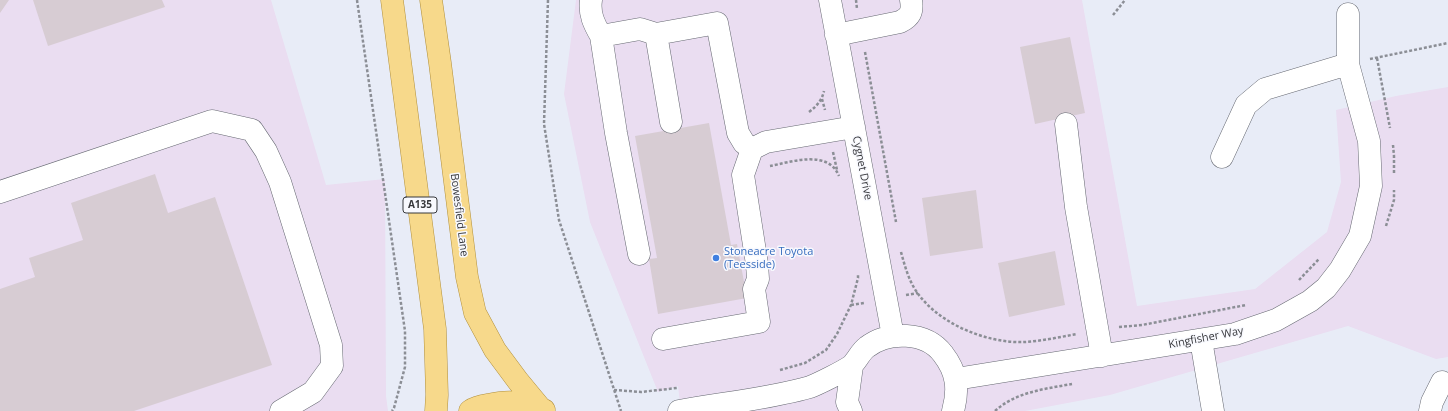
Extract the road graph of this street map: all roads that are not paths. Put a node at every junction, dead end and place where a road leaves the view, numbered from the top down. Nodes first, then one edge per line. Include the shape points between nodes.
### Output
1 (392, 0) edge
2 (431, 0) edge
3 (591, 0) edge
4 (830, 0) edge
5 (911, 0) edge
6 (1348, 14) dead end
7 (656, 34) junction
8 (836, 35) junction
9 (601, 36) junction
10 (1348, 64) junction
11 (671, 122) dead end
12 (1066, 124) dead end
13 (854, 127) junction
14 (752, 149) junction
15 (1222, 157) dead end
16 (0, 192) edge
17 (639, 254) dead end
18 (893, 336) junction
19 (663, 339) dead end
20 (1201, 340) junction
21 (1102, 356) junction
22 (852, 366) junction
23 (956, 379) junction
24 (1442, 382) dead end
25 (544, 410) edge
26 (281, 411) edge
27 (436, 411) edge
28 (470, 411) edge
29 (679, 411) edge
30 (851, 411) edge
31 (953, 411) edge
32 (1213, 411) edge
33 (1430, 411) edge

1 - 27 main road, A135 via 436,329
2 - 25 main road, Bowesfield Lane via 467,277 476,313 495,350 518,382
3 - 9 street via 593,22
4 - 8 street, Cygnet Drive
5 - 8 street via 912,12 908,18 900,22
6 - 10 street, Kingfisher Way
7 - 9 street via 640,29
7 - 11 street
7 - 14 street via 718,23 738,133 744,143
8 - 13 street, Cygnet Drive
9 - 17 street
10 - 15 street via 1265,89 1246,105
10 - 20 street, Kingfisher Way via 1369,141 1371,186 1360,236 1340,270 1326,288 1310,301 1276,320 1235,334
12 - 21 street via 1076,206
13 - 14 street via 766,142
13 - 18 street, Cygnet Drive
14 - 19 street via 743,175 757,264 758,279 754,289 759,322
16 - 26 street via 212,121 252,130 266,151 280,182 331,345 332,366 313,392
18 - 22 street via 876,341 865,348
18 - 23 street via 914,336 930,342 949,362
20 - 21 street, Kingfisher Way
20 - 32 street
21 - 23 street, Kingfisher Way
22 - 29 street via 812,386
22 - 30 street via 847,402
23 - 31 street via 957,397
24 - 33 street
25 - 28 main road via 520,403 504,402

